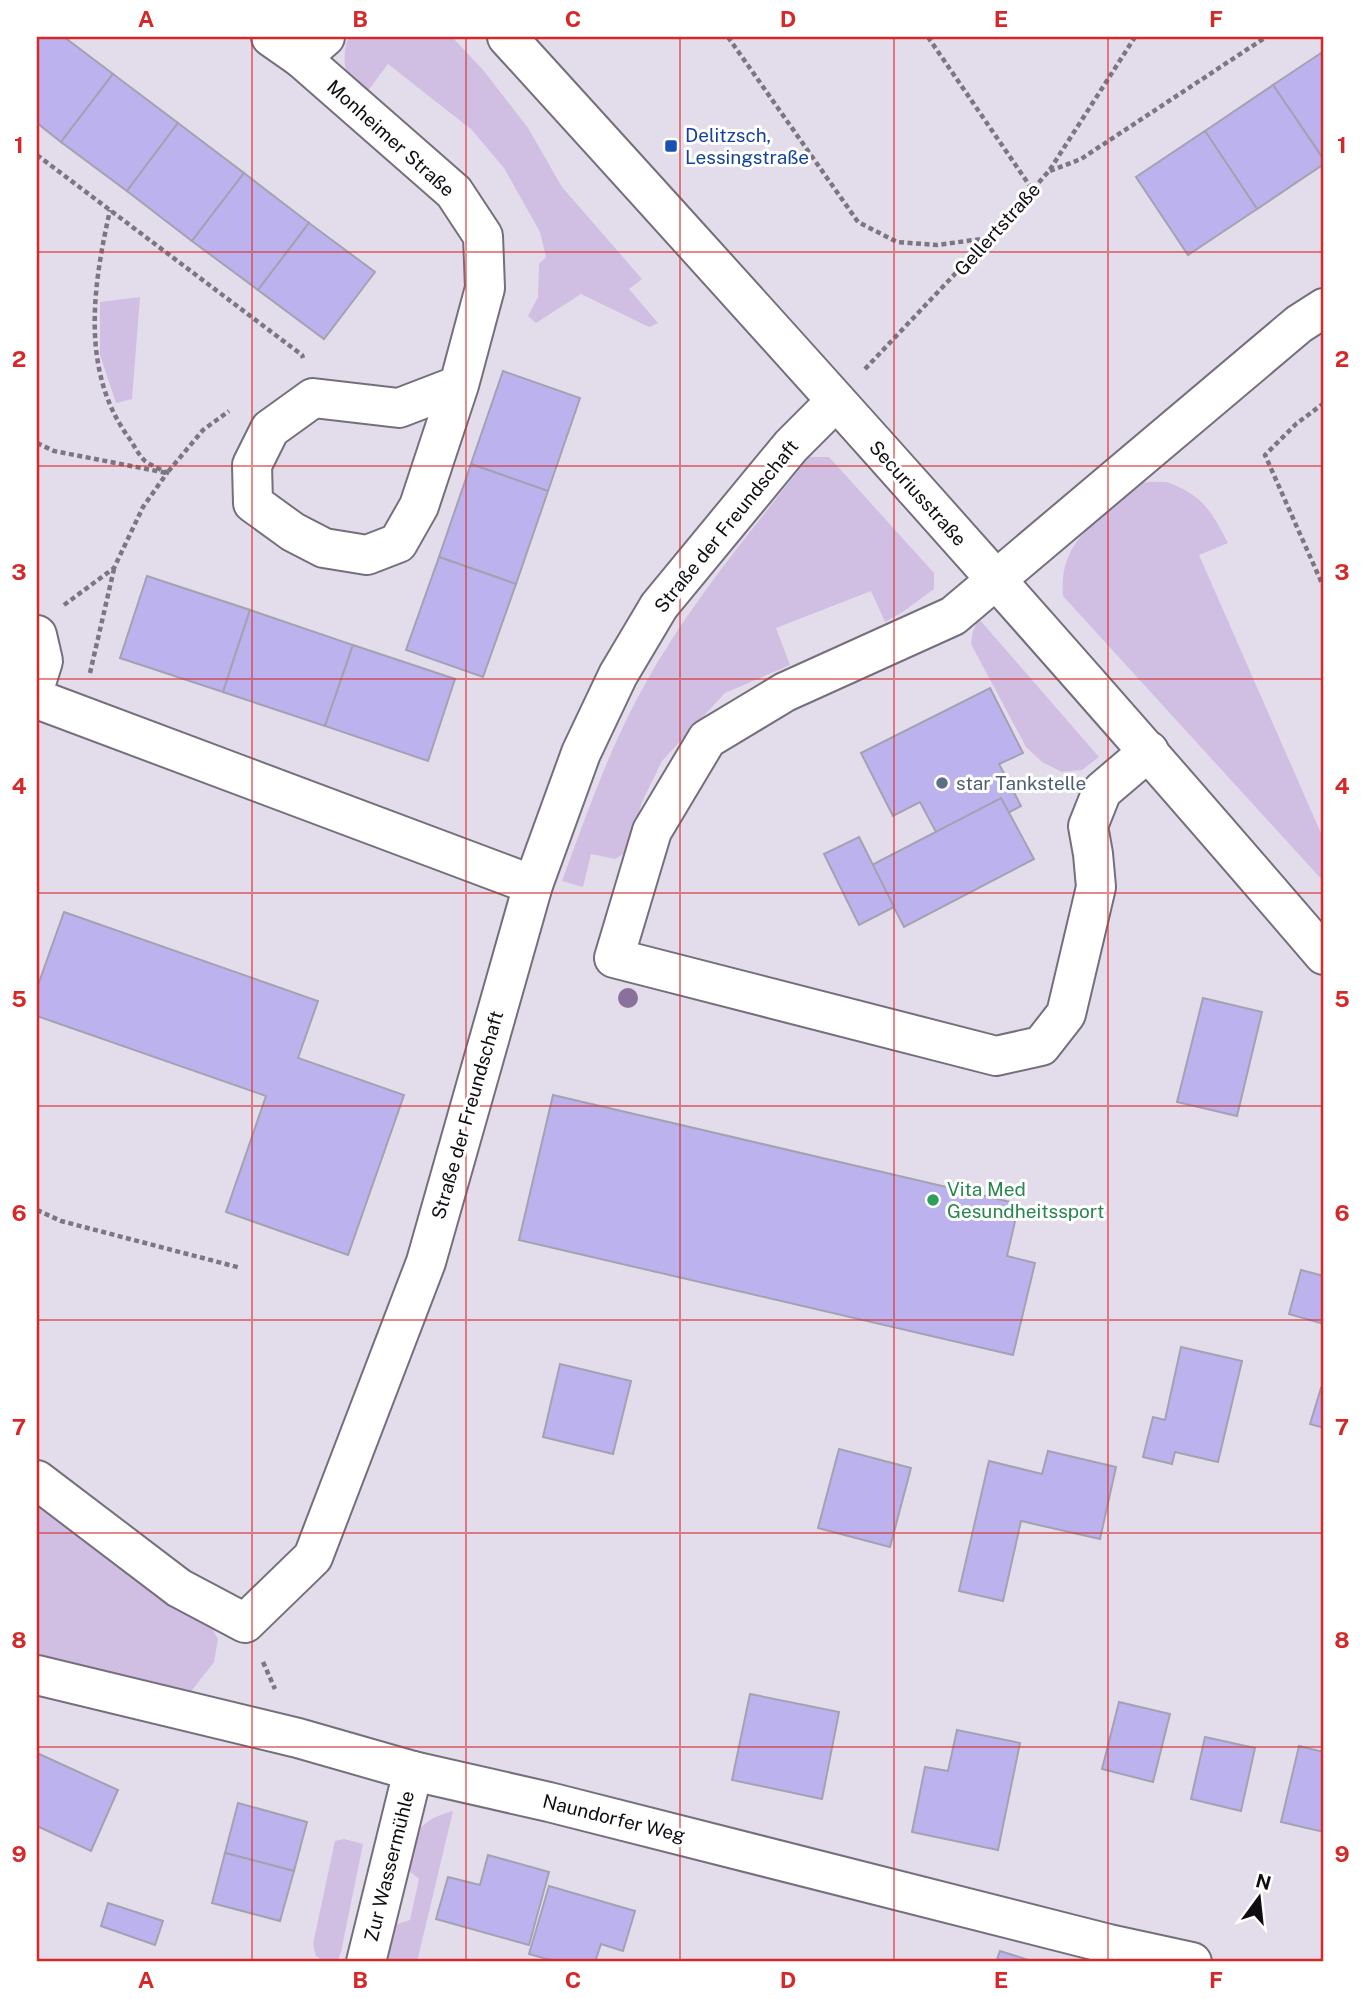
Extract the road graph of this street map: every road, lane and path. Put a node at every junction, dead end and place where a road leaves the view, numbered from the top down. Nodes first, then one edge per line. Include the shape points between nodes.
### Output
1 (507, 37) edge
2 (728, 37) edge
3 (1135, 37) edge
4 (1266, 37) edge
5 (931, 38) edge
6 (299, 44) edge
7 (37, 155) edge
8 (1049, 171) junction
9 (1032, 190) junction
10 (110, 210) junction
11 (989, 238) junction
12 (1324, 308) edge
13 (459, 385) junction
14 (313, 398) junction
15 (835, 402) junction
16 (1324, 403) edge
17 (234, 407) dead end
18 (37, 443) edge
19 (167, 473) junction
20 (114, 568) junction
21 (996, 579) junction
22 (1324, 588) edge
23 (48, 622) edge
24 (37, 680) edge
25 (37, 699) edge
26 (81, 717) junction
27 (1149, 751) junction
28 (534, 885) junction
29 (1324, 955) edge
30 (37, 1210) edge
31 (241, 1268) dead end
32 (37, 1480) edge
33 (245, 1623) junction
34 (37, 1675) edge
35 (298, 1738) junction
36 (413, 1771) junction
37 (1106, 1953) edge
38 (366, 1962) edge
39 (1192, 1962) edge

1 - 15 street, Securiusstraße
2 - 11 path via 858,222 897,242 937,245
3 - 8 path, Gellertstraße
4 - 8 path via 1082,159
5 - 9 path
6 - 13 street, Monheimer Straße via 454,192 483,236 485,288
7 - 10 path
8 - 9 path, Gellertstraße
9 - 11 path, Gellertstraße
10 - 14 path via 302,355 303,377
10 - 19 path via 94,307 95,353 103,388 119,424 145,460
11 - 15 path, Gellertstraße
12 - 21 street via 1298,324
13 - 14 street via 399,408
13 - 14 street, Monheimer Straße via 419,506 398,543 367,555 324,548 253,503 252,465 270,429
15 - 21 street, Securiusstraße
15 - 28 street, Straße der Freundschaft via 791,446 659,606 618,675 581,753
16 - 22 path via 1265,455
17 - 19 path via 203,430
18 - 19 path via 54,451
19 - 20 path via 143,507
20 - 23 path
20 - 26 path
21 - 27 street, Securiusstraße
21 - 27 street via 953,616 785,692 706,740 652,831 614,958 996,1056 1041,1046 1066,1014 1096,887 1088,826 1102,791
23 - 24 street
25 - 26 street
26 - 28 street
27 - 29 street, Securiusstraße
28 - 33 street, Straße der Freundschaft via 426,1262 313,1557
30 - 31 path via 61,1221
32 - 33 street via 179,1588
33 - 35 path
34 - 35 street, Naundorfer Weg
35 - 36 street, Naundorfer Weg
36 - 37 street, Naundorfer Weg via 562,1805
36 - 38 street, Zur Wassermühle
37 - 39 street, Naundorfer Weg

